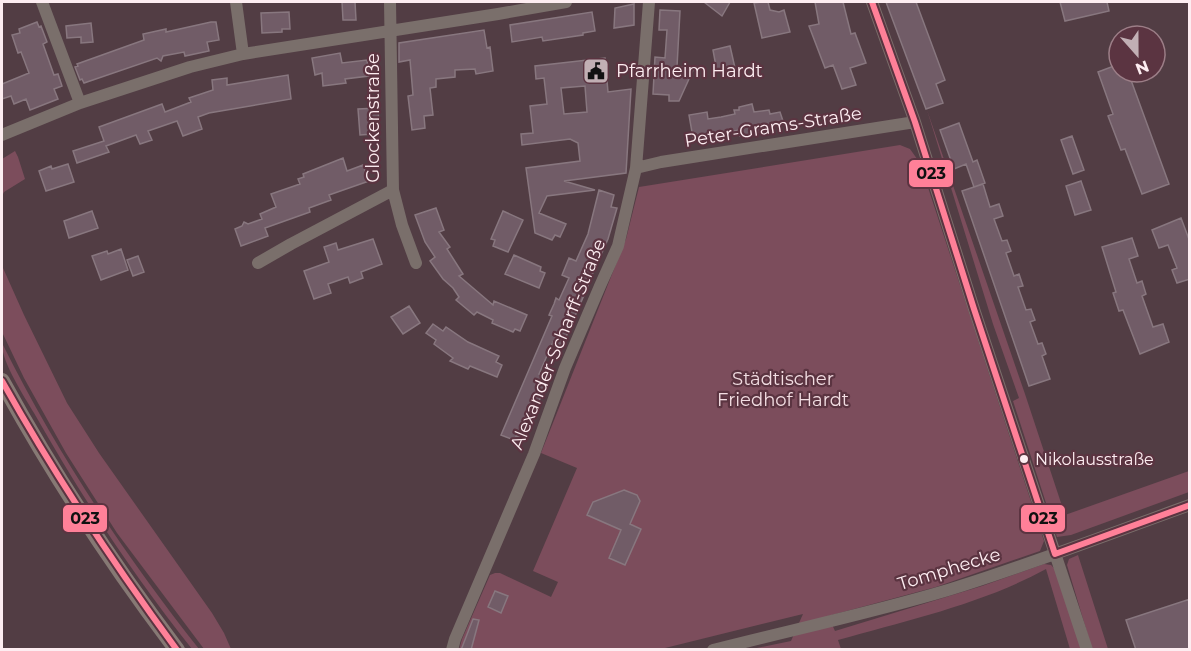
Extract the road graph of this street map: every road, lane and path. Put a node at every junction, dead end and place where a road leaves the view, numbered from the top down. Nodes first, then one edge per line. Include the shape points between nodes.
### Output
1 (236, 2) edge
2 (390, 2) edge
3 (566, 2) edge
4 (649, 2) edge
5 (872, 2) edge
6 (44, 7) edge
7 (391, 31) junction
8 (243, 54) junction
9 (80, 103) junction
10 (915, 122) junction
11 (2, 135) edge
12 (636, 168) junction
13 (393, 190) junction
14 (258, 263) dead end
15 (416, 263) dead end
16 (2, 381) edge
17 (1190, 505) edge
18 (1055, 554) junction
19 (177, 650) edge
20 (452, 650) edge
21 (713, 650) edge
22 (1087, 650) edge

1 - 8 street
2 - 7 street, Glockenstraße
3 - 7 street
4 - 12 street, Alexander-Scharff-Straße
5 - 10 street
6 - 9 street
7 - 8 street
7 - 13 street, Glockenstraße
8 - 9 street via 189,67
9 - 11 street
10 - 12 street, Peter-Grams-Straße
10 - 18 street
12 - 20 street, Alexander-Scharff-Straße via 618,246
13 - 14 street, Glockenstraße
13 - 15 street
16 - 19 main road via 79,510
17 - 18 street, Tomphecke
18 - 21 street, Tomphecke via 947,590
18 - 22 street

